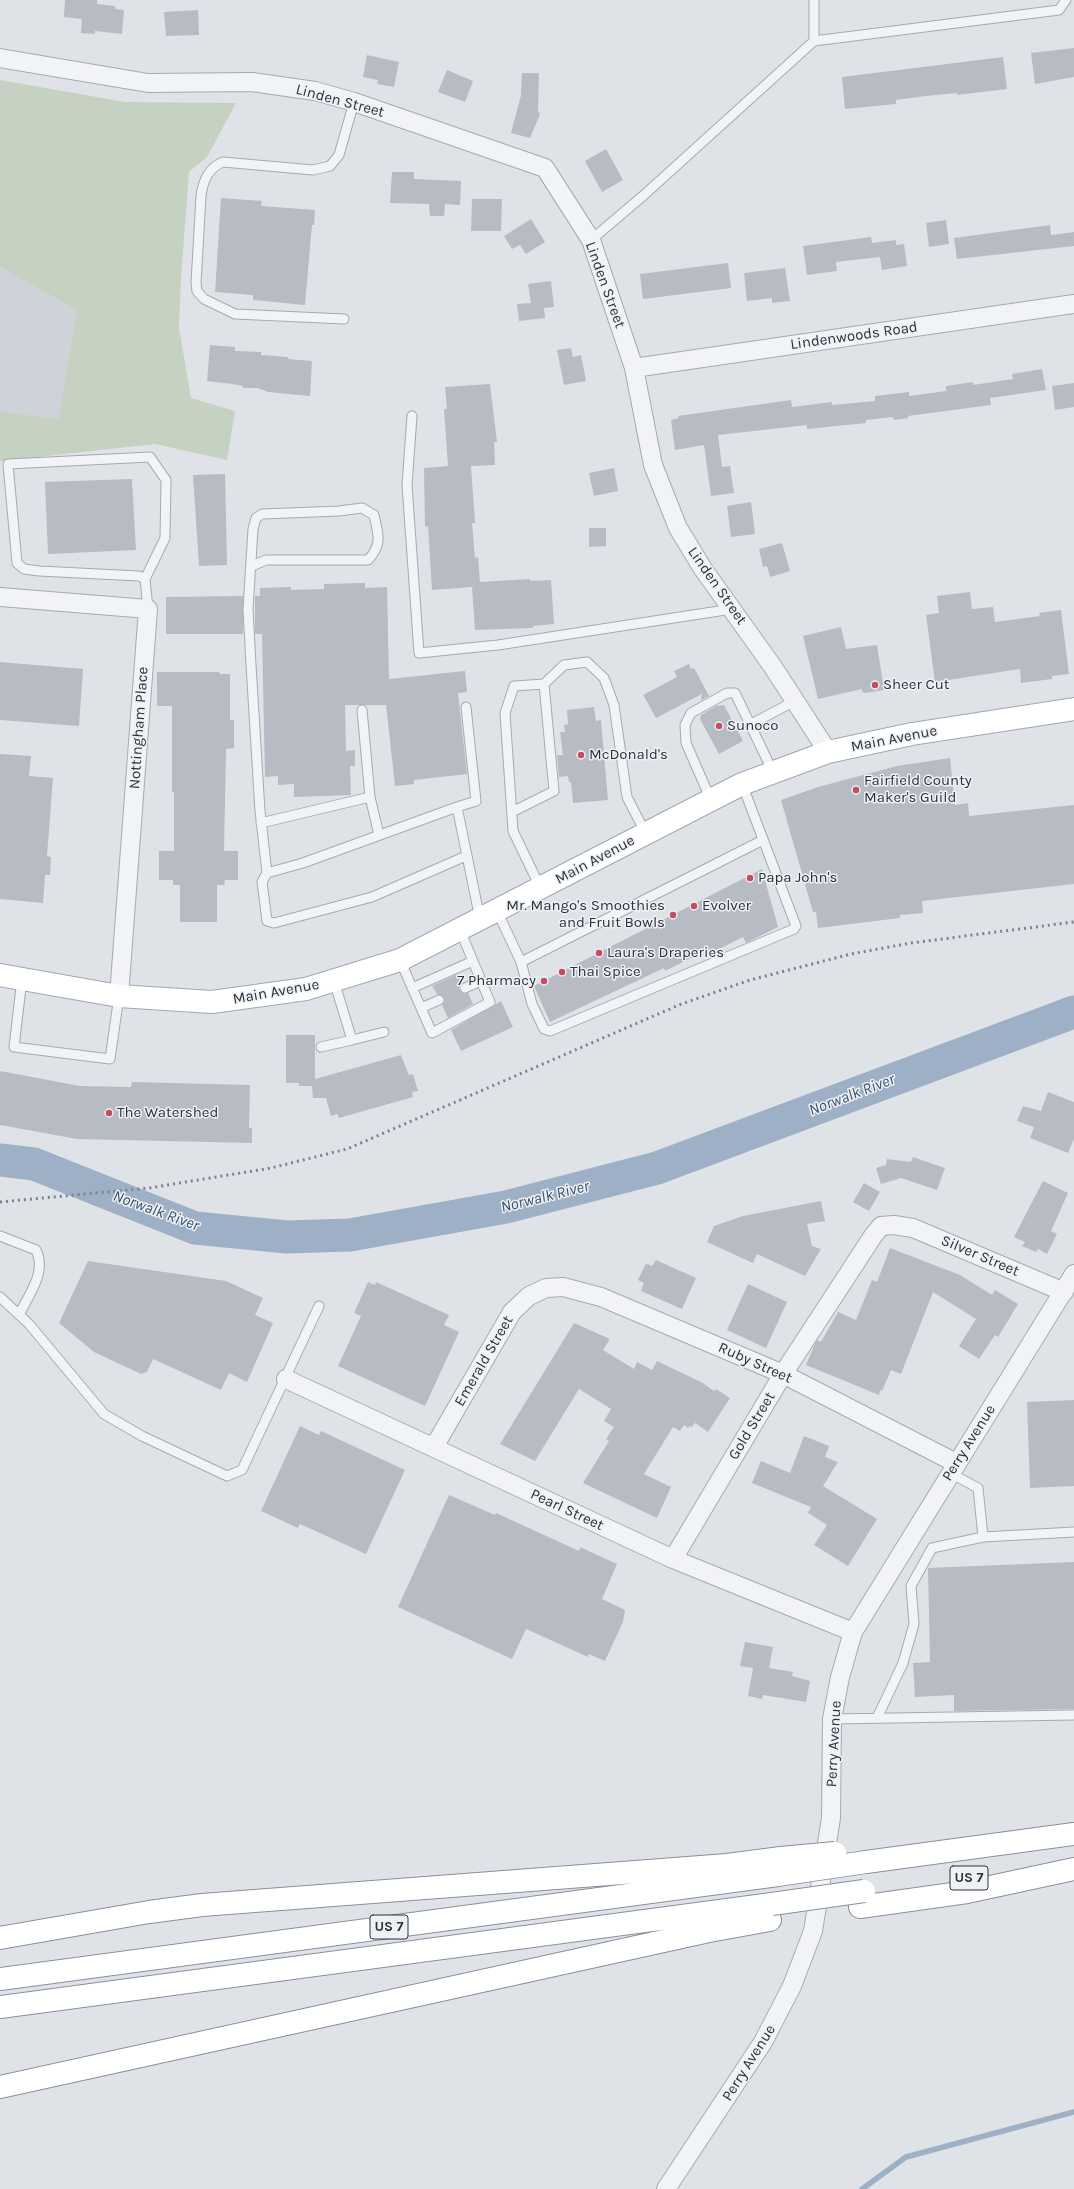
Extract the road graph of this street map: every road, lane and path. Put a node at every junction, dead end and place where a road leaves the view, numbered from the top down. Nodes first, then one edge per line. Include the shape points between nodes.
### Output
1 (814, 0) edge
2 (1066, 0) edge
3 (814, 41) junction
4 (0, 58) edge
5 (354, 102) junction
6 (590, 240) junction
7 (1074, 304) edge
8 (344, 319) dead end
9 (634, 368) junction
10 (412, 416) dead end
11 (252, 566) junction
12 (145, 579) junction
13 (0, 597) edge
14 (148, 609) junction
15 (732, 609) junction
16 (544, 684) junction
17 (795, 701) junction
18 (466, 707) dead end
19 (1074, 709) edge
20 (362, 710) dead end
21 (751, 724) junction
22 (828, 752) junction
23 (773, 772) junction
24 (742, 784) junction
25 (370, 797) junction
26 (711, 800) junction
27 (457, 807) junction
28 (512, 812) junction
29 (261, 823) junction
30 (646, 834) junction
31 (379, 835) junction
32 (763, 840) junction
33 (466, 856) junction
34 (267, 873) junction
35 (541, 889) junction
36 (489, 915) junction
37 (460, 930) junction
38 (400, 960) junction
39 (473, 961) junction
40 (521, 962) junction
41 (0, 975) edge
42 (22, 979) junction
43 (334, 981) junction
44 (481, 981) junction
45 (412, 988) junction
46 (466, 988) dead end
47 (119, 996) junction
48 (439, 1000) dead end
49 (421, 1008) junction
50 (384, 1032) dead end
51 (352, 1040) junction
52 (321, 1047) dead end
53 (894, 1225) joint
54 (0, 1236) edge
55 (1074, 1274) edge
56 (546, 1288) joint
57 (1064, 1292) junction
58 (0, 1297) edge
59 (319, 1306) dead end
60 (19, 1315) junction
61 (783, 1374) junction
62 (286, 1378) junction
63 (434, 1447) junction
64 (953, 1468) junction
65 (1074, 1532) edge
66 (983, 1537) junction
67 (673, 1559) junction
68 (853, 1632) junction
69 (1074, 1715) edge
70 (877, 1718) junction
71 (832, 1719) junction
72 (1074, 1834) edge
73 (1074, 1864) edge
74 (779, 1866) junction
75 (1074, 1869) edge
76 (862, 1899) junction
77 (771, 1912) junction
78 (0, 1938) edge
79 (0, 1979) edge
80 (0, 2007) edge
81 (0, 2087) edge
82 (666, 2189) edge

1 - 3 lane
2 - 3 lane via 1059,10
3 - 6 lane via 644,196
4 - 5 street, Linden Street via 148,83 252,82 315,91
5 - 6 street, Linden Street via 545,168
5 - 8 lane via 339,155 330,166 313,170 223,162 207,175 202,190 196,283 197,291 204,299 235,314
6 - 9 street, Linden Street
7 - 9 street, Lindenwoods Road
9 - 15 street, Linden Street via 653,465 666,500 678,528
10 - 15 lane via 407,484 419,653 498,645
11 - 11 lane via 266,560 368,560 377,551 378,536 374,515 362,508 262,514 256,518 253,529
11 - 29 lane via 248,609
12 - 12 lane via 164,538 166,480 150,457 8,464 17,563 24,568 39,571 140,576
12 - 14 lane
13 - 14 street
14 - 47 street, Nottingham Place
15 - 17 street, Linden Street
16 - 28 lane via 554,791
16 - 28 lane via 514,686 505,713
16 - 30 lane via 564,665 587,662 604,678 614,705 627,797
17 - 21 lane
17 - 22 street, Linden Street
18 - 27 lane via 476,801
19 - 22 main road, Main Avenue via 912,734
20 - 25 lane
21 - 23 lane
21 - 26 lane via 735,693 727,694 692,713 688,719 685,725 686,743
22 - 23 main road, Main Avenue
23 - 24 main road, Main Avenue
24 - 26 main road, Main Avenue
24 - 32 lane
25 - 29 lane
25 - 31 lane
26 - 30 main road, Main Avenue
27 - 31 lane
27 - 33 lane
28 - 35 lane via 513,832
29 - 34 lane
30 - 35 main road, Main Avenue
31 - 34 lane via 303,863
32 - 40 lane
32 - 40 lane via 796,926 794,929 550,1031 544,1029 532,1004
33 - 34 lane via 372,897 274,923 267,921 262,882
33 - 36 lane
35 - 36 main road, Main Avenue
36 - 37 main road, Main Avenue
36 - 40 lane
37 - 38 main road, Main Avenue
37 - 39 lane
38 - 43 main road, Main Avenue
38 - 45 lane
39 - 44 lane
39 - 45 lane
41 - 42 main road, Main Avenue
42 - 47 main road, Main Avenue
42 - 47 lane via 14,1046 110,1058
43 - 47 main road, Main Avenue via 306,989 212,1002
43 - 51 lane
44 - 46 lane
44 - 49 lane via 490,1002 432,1033
45 - 49 lane
48 - 49 lane
50 - 51 lane
51 - 52 lane
53 - 57 street, Silver Street via 913,1228
53 - 61 street, Gold Street via 881,1226 873,1236
54 - 60 lane via 36,1250 41,1259 40,1272
55 - 57 street, Perry Avenue
56 - 61 street, Ruby Street via 563,1287 601,1297
56 - 63 street, Emerald Street via 529,1296 512,1312
57 - 64 street, Perry Avenue
58 - 60 lane
59 - 62 lane
60 - 62 lane via 30,1324 104,1414 142,1436 227,1476 242,1470
61 - 64 street, Ruby Street
61 - 67 street, Gold Street
62 - 63 street, Pearl Street
63 - 67 street, Pearl Street
64 - 66 lane via 978,1488
64 - 68 street, Perry Avenue
65 - 66 lane
66 - 70 lane via 932,1548 911,1586 914,1624 903,1663
67 - 68 street, Pearl Street
68 - 71 street, Perry Avenue via 840,1677
69 - 70 lane
70 - 71 lane
71 - 82 street, Perry Avenue via 831,1818 813,1931 792,1986 763,2042
72 - 74 main road, US 7, bridge via 952,1850 867,1857 818,1854
73 - 76 main road, US 7
74 - 78 main road via 727,1865 209,1904
74 - 79 main road, US 7
75 - 76 main road via 968,1892
76 - 77 main road, US 7, bridge
77 - 80 main road, US 7
77 - 81 main road

